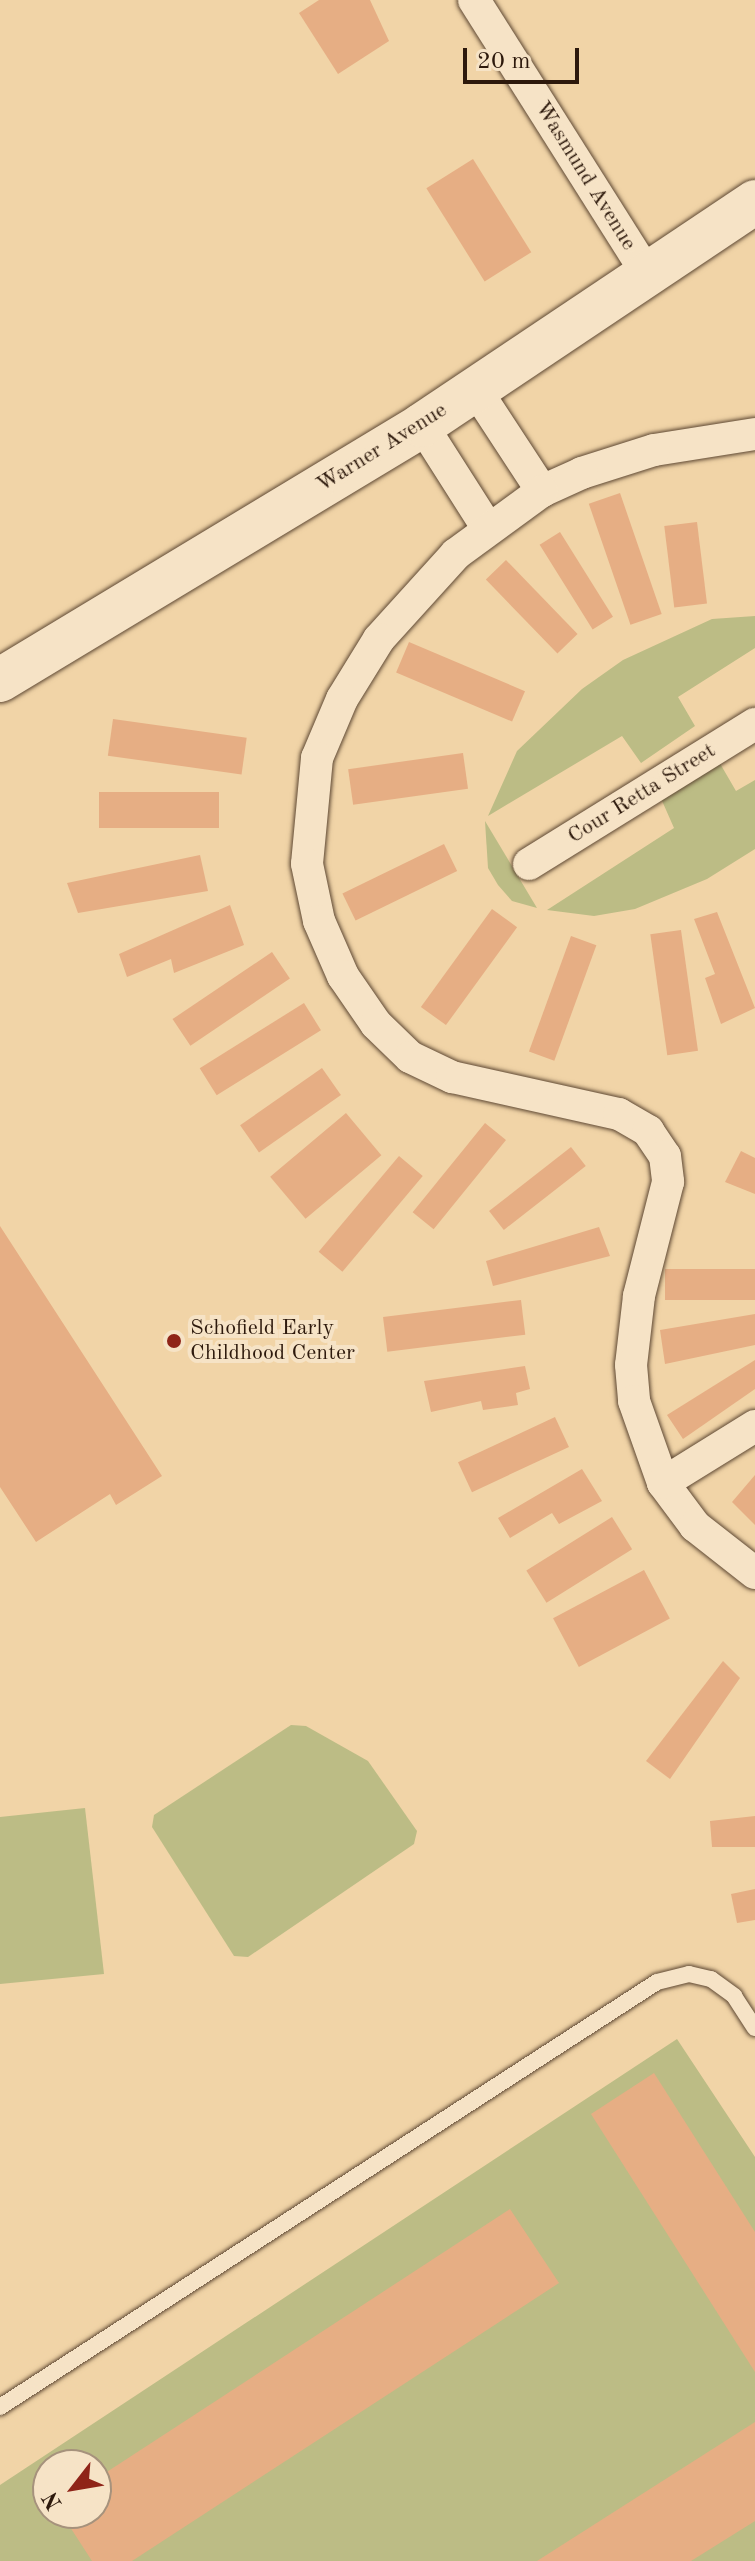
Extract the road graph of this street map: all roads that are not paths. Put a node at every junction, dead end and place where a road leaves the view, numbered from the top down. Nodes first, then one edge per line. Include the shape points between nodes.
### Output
1 (474, 0) edge
2 (755, 202) edge
3 (645, 270) junction
4 (476, 390) junction
5 (422, 425) junction
6 (755, 434) edge
7 (542, 491) junction
8 (487, 527) junction
9 (0, 680) edge
10 (755, 724) edge
11 (529, 864) dead end
12 (755, 1426) edge
13 (663, 1483) junction
14 (755, 1573) edge
15 (755, 2028) edge
16 (0, 2407) edge

1 - 3 street, Wasmund Avenue
2 - 3 street, Warner Avenue
3 - 4 street, Warner Avenue
4 - 5 street, Warner Avenue
4 - 7 street
5 - 8 street
5 - 9 street, Warner Avenue
6 - 7 street via 654,450
7 - 8 street
8 - 13 street via 417,593 379,639 342,699 317,758 307,864 319,921 343,976 376,1024 410,1057 452,1077 619,1114 648,1131 665,1156 668,1182 639,1296 631,1365 644,1439
10 - 11 street, Cour Retta Street
12 - 13 street
13 - 14 street via 695,1526
15 - 16 lane via 734,1996 711,1979 689,1974 657,1982

